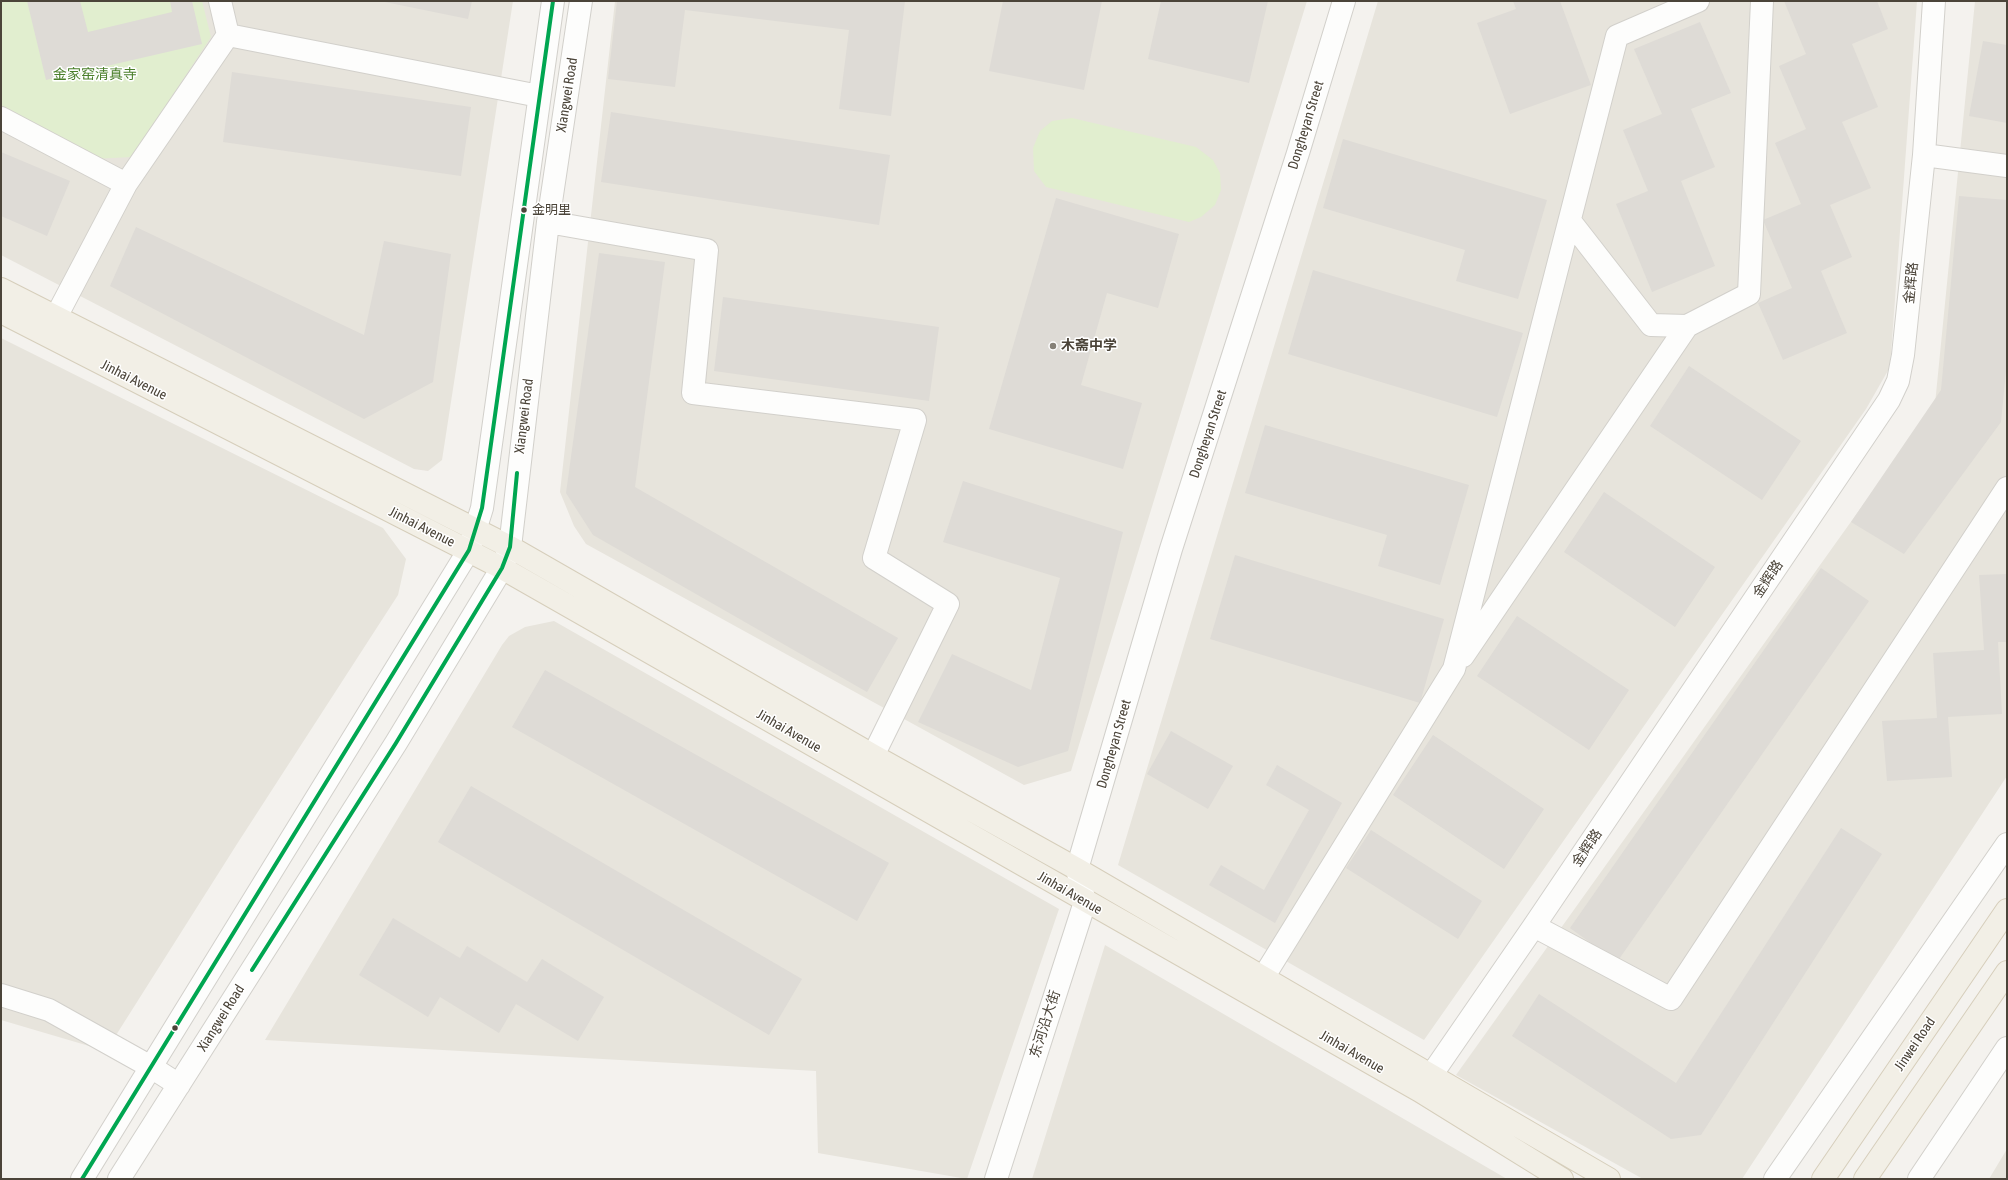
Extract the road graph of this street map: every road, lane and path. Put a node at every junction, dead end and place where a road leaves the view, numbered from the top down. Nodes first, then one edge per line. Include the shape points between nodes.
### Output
1 (220, 1) edge
2 (553, 1) edge
3 (581, 1) edge
4 (1344, 1) edge
5 (1698, 1) edge
6 (1762, 1) edge
7 (1934, 1) edge
8 (228, 35) junction
9 (538, 96) junction
10 (1, 118) edge
11 (1924, 155) junction
12 (2007, 166) edge
13 (126, 184) junction
14 (1570, 221) junction
15 (548, 222) junction
16 (1, 289) edge
17 (1, 312) edge
18 (51, 326) junction
19 (1687, 326) junction
20 (2007, 488) edge
21 (476, 530) junction
22 (510, 546) junction
23 (469, 550) junction
24 (502, 568) junction
25 (1454, 669) junction
26 (869, 765) junction
27 (2007, 844) edge
28 (1077, 869) junction
29 (1085, 902) junction
30 (2007, 910) edge
31 (1534, 926) junction
32 (2007, 972) edge
33 (1257, 986) junction
34 (1, 995) edge
35 (2007, 1048) edge
36 (151, 1067) junction
37 (1425, 1082) junction
38 (179, 1085) junction
39 (82, 1179) edge
40 (118, 1179) edge
41 (996, 1179) edge
42 (1562, 1179) edge
43 (1609, 1179) edge
44 (1775, 1179) edge
45 (1823, 1179) edge
46 (1865, 1179) edge
47 (1919, 1179) edge

1 - 8 street
2 - 9 street, Xiangwei Road
3 - 15 street, Xiangwei Road
4 - 28 street, Dongheyan Street via 1172,549
5 - 14 street via 1617,36
6 - 19 street via 1749,294
7 - 11 street, 金辉路
8 - 9 street
8 - 13 street
9 - 21 street, Xiangwei Road via 482,508
10 - 13 street
11 - 12 street
11 - 31 street, 金辉路 via 1903,355 1898,381 1889,400
13 - 18 street
14 - 19 street via 1651,325
14 - 25 street
15 - 22 street, Xiangwei Road
15 - 26 street via 707,250 693,393 915,420 874,558 948,604
16 - 18 main road
17 - 18 main road, Jinhai Avenue
18 - 21 main road
18 - 23 main road, Jinhai Avenue
19 - 25 street
20 - 31 street via 1671,999
21 - 22 main road
21 - 23 street, Xiangwei Road
22 - 24 street, Xiangwei Road
22 - 26 main road
23 - 24 main road, Jinhai Avenue
23 - 36 street, Xiangwei Road
24 - 26 main road, Jinhai Avenue
24 - 38 street, Xiangwei Road via 396,743
25 - 33 street
26 - 28 main road
26 - 29 main road, Jinhai Avenue
27 - 44 street
28 - 29 street
28 - 33 main road
29 - 33 main road, Jinhai Avenue
29 - 41 street, 东河沿大街
30 - 45 main road, Jinwei Road
31 - 37 street, 金辉路
32 - 46 main road
33 - 37 main road, Jinhai Avenue
34 - 36 street via 50,1010
35 - 47 street
36 - 38 street
36 - 39 street, Xiangwei Road
37 - 42 main road, Jinhai Avenue
37 - 43 main road
38 - 40 street, Xiangwei Road

